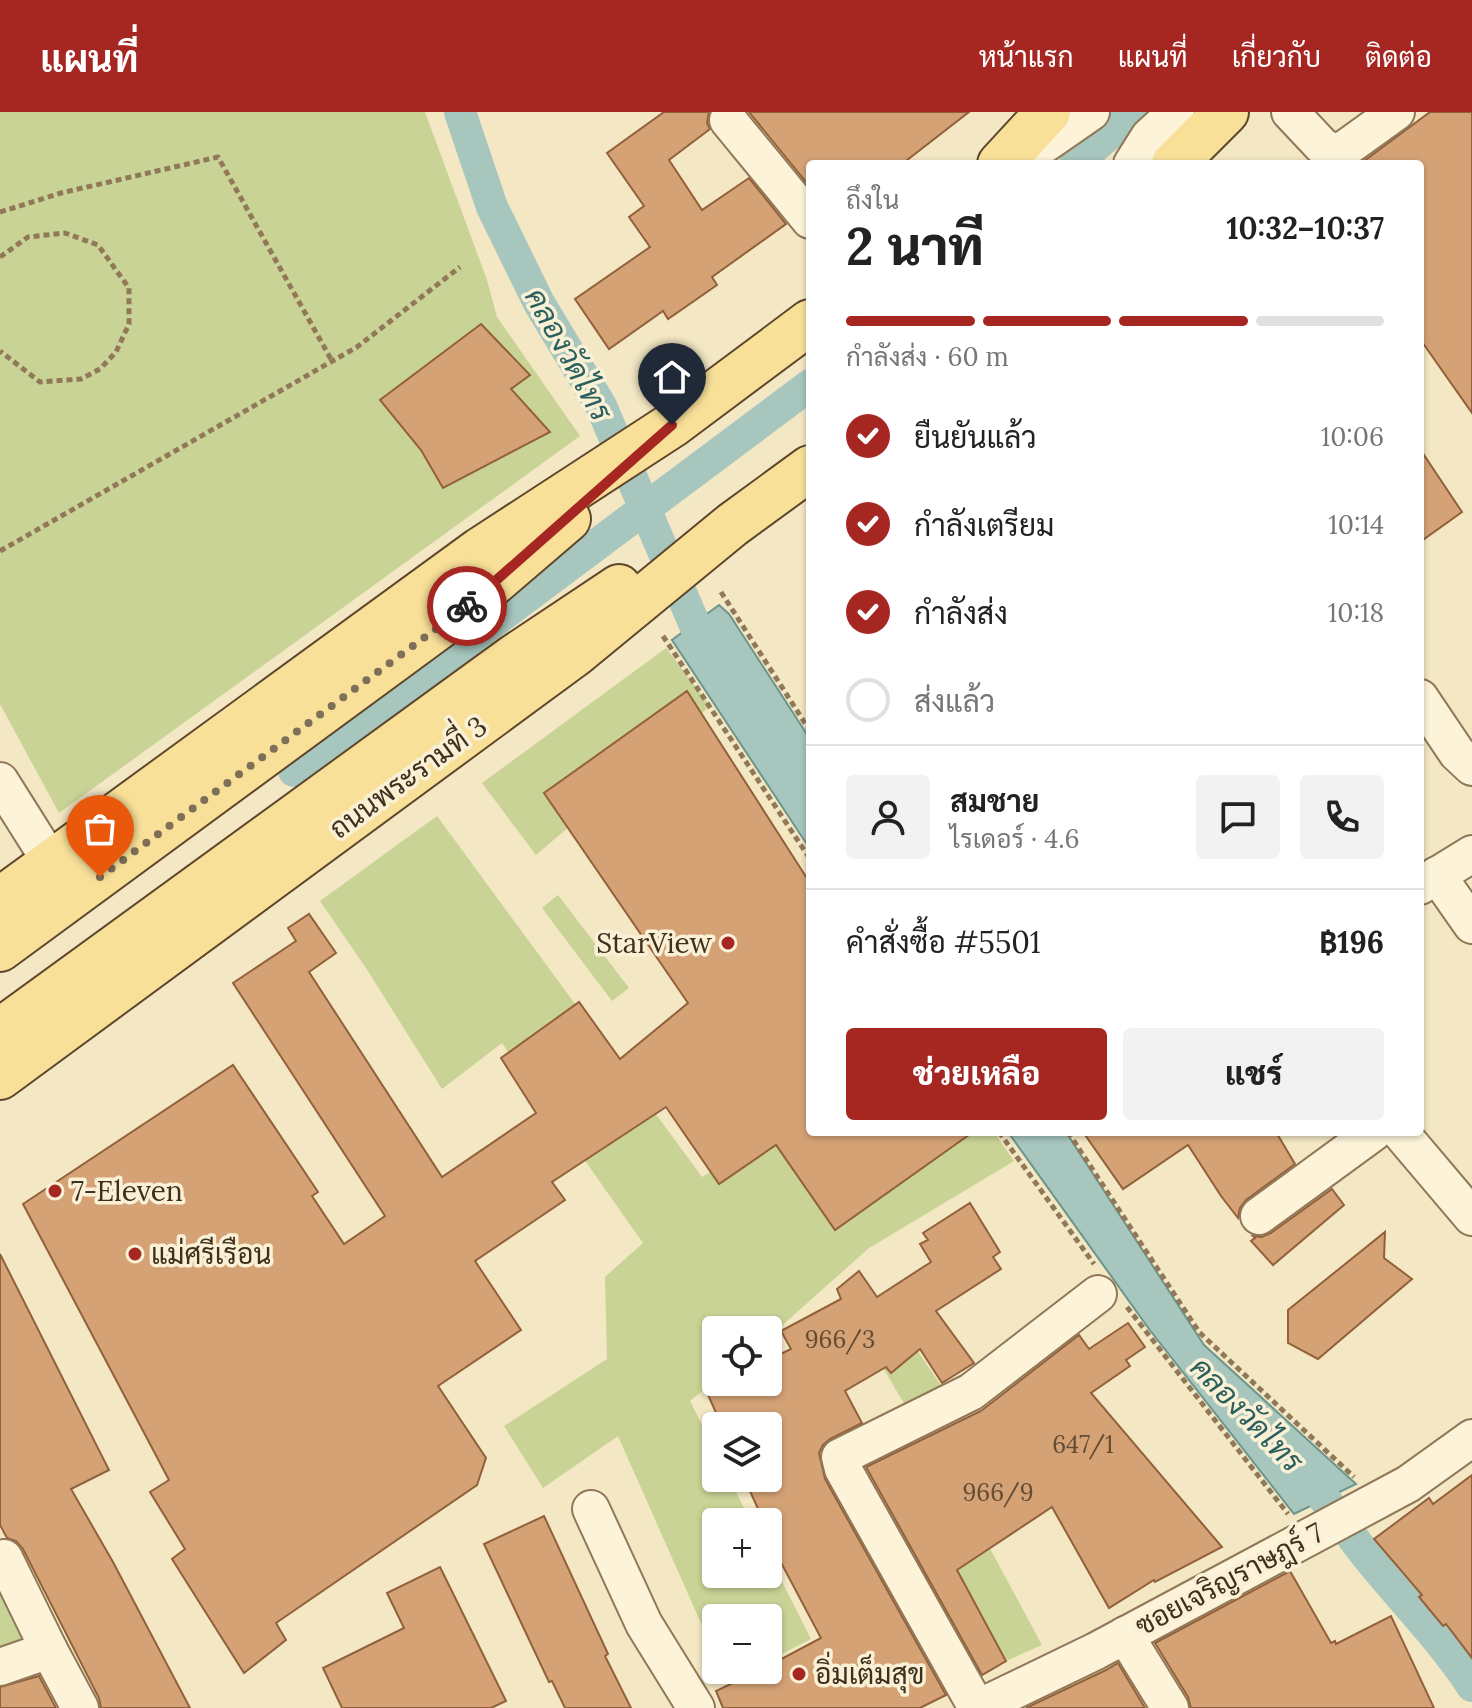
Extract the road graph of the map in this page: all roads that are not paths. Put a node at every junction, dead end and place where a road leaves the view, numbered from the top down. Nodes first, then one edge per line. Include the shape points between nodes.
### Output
1 (1048, 112) edge
2 (1091, 112) edge
3 (1176, 112) edge
4 (1226, 112) edge
5 (1290, 112) edge
6 (1396, 112) edge
7 (728, 120) dead end
8 (1004, 160) edge
9 (1022, 160) edge
10 (1135, 160) edge
11 (1178, 160) edge
12 (806, 215) edge
13 (806, 325) edge
14 (806, 471) edge
15 (567, 506) junction
16 (622, 600) junction
17 (1424, 704) edge
18 (1472, 767) edge
19 (0, 781) edge
20 (1472, 854) edge
21 (51, 862) junction
22 (1429, 880) edge
23 (0, 900) edge
24 (1472, 925) edge
25 (0, 949) edge
26 (0, 1031) edge
27 (0, 1077) edge
28 (1369, 1136) edge
29 (1403, 1136) edge
30 (1259, 1216) dead end
31 (1472, 1217) edge
32 (1106, 1288) road end
33 (1472, 1438) edge
34 (591, 1509) dead end
35 (4, 1558) dead end
36 (1125, 1635) junction
37 (49, 1650) junction
38 (0, 1667) edge
39 (80, 1708) edge
40 (696, 1708) edge
41 (978, 1708) edge
42 (1170, 1708) edge

1 - 8 main road
2 - 9 street
3 - 10 street via 1149,137
4 - 11 main road
5 - 6 street via 1334,153
7 - 12 street
13 - 15 main road
14 - 16 main road
15 - 21 main road via 480,550
15 - 25 main road via 463,609
16 - 26 main road, ถนนพระรามที่ 3 via 514,657
16 - 27 main road, ถนนพระรามที่ 3 via 563,663
17 - 18 street
19 - 21 street
20 - 22 street
21 - 23 main road
22 - 24 street
28 - 30 street
29 - 31 street
32 - 41 street via 971,1392 840,1457
33 - 36 street, ซอยเจริญราษฎร์ 7 via 1442,1461 1372,1488 1289,1531
34 - 40 street via 644,1624
35 - 37 street
36 - 41 street, ซอยเจริญราษฎร์ 7
36 - 42 street
37 - 38 street
37 - 39 street

